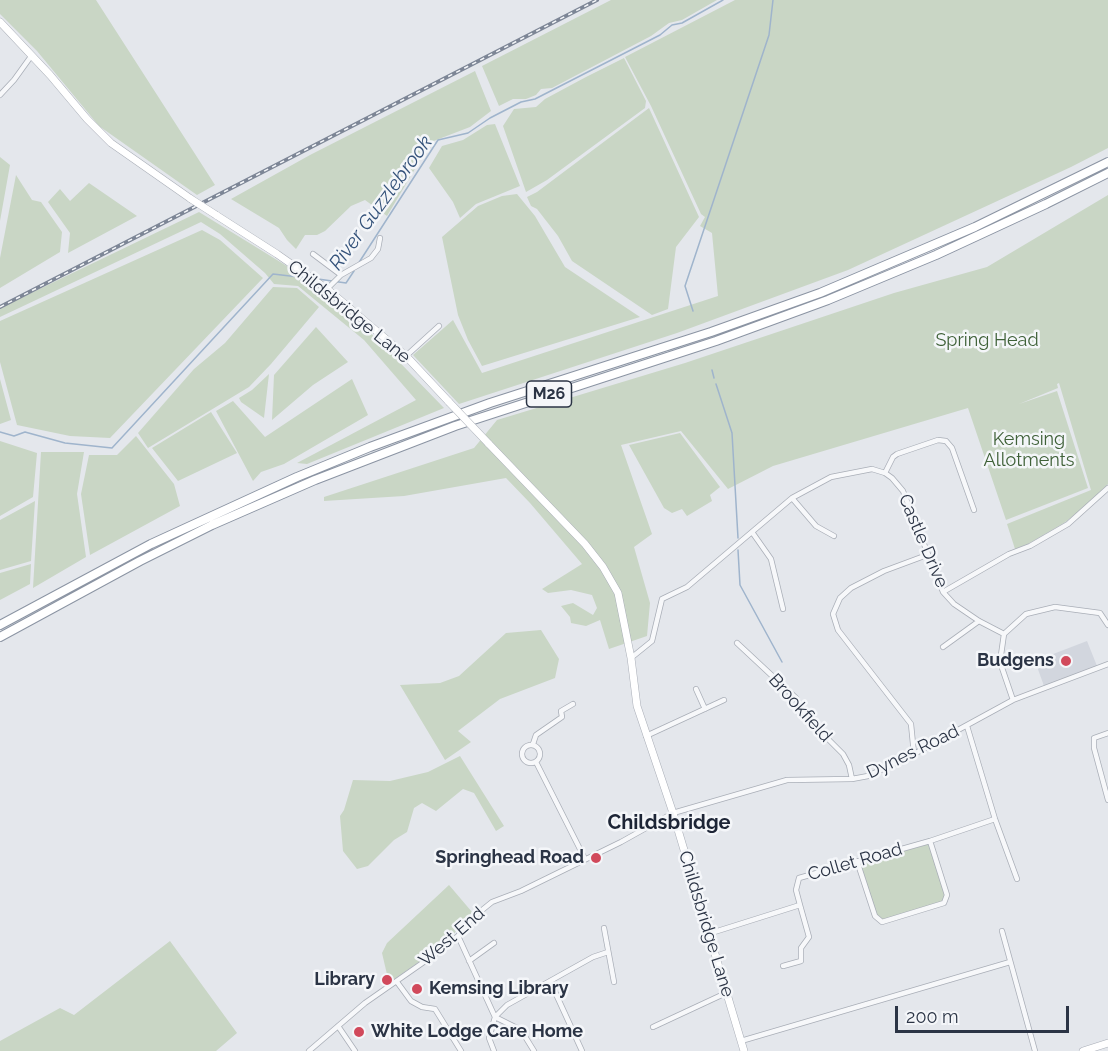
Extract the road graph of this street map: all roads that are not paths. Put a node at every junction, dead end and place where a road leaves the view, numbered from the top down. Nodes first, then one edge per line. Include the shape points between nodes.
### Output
1 (0, 22) edge
2 (32, 55) junction
3 (0, 95) edge
4 (1108, 162) edge
5 (1108, 173) edge
6 (380, 238) dead end
7 (312, 254) dead end
8 (341, 275) junction
9 (327, 289) junction
10 (439, 326) dead end
11 (406, 356) junction
12 (885, 473) junction
13 (1108, 488) edge
14 (792, 498) junction
15 (974, 510) dead end
16 (752, 532) junction
17 (834, 536) dead end
18 (927, 555) junction
19 (943, 592) junction
20 (783, 609) dead end
21 (979, 621) junction
22 (0, 625) edge
23 (1108, 625) edge
24 (1004, 634) junction
25 (0, 637) edge
26 (737, 643) dead end
27 (943, 647) dead end
28 (631, 658) junction
29 (1108, 664) edge
30 (696, 689) dead end
31 (724, 700) dead end
32 (1013, 700) junction
33 (573, 704) dead end
34 (705, 709) junction
35 (967, 726) junction
36 (1108, 733) edge
37 (646, 736) junction
38 (533, 744) junction
39 (914, 754) junction
40 (536, 762) junction
41 (852, 779) junction
42 (1108, 800) edge
43 (673, 813) junction
44 (995, 819) junction
45 (930, 841) junction
46 (585, 859) junction
47 (857, 861) junction
48 (1017, 879) dead end
49 (800, 905) junction
50 (604, 928) dead end
51 (1002, 931) dead end
52 (708, 934) junction
53 (458, 936) junction
54 (494, 943) dead end
55 (608, 952) junction
56 (469, 961) junction
57 (1010, 962) junction
58 (783, 966) dead end
59 (550, 981) junction
60 (397, 982) junction
61 (614, 982) dead end
62 (726, 993) junction
63 (495, 1017) junction
64 (338, 1026) junction
65 (653, 1027) dead end
66 (741, 1041) junction
67 (1108, 1043) edge
68 (309, 1051) edge
69 (355, 1051) edge
70 (461, 1051) edge
71 (494, 1051) edge
72 (534, 1051) edge
73 (582, 1051) edge
74 (744, 1051) edge
75 (1035, 1051) edge
76 (1083, 1051) edge

1 - 2 street, Childsbridge Lane
2 - 3 street
2 - 9 street, Childsbridge Lane, bridge via 111,143
4 - 22 highway, M26 via 956,236 811,296 490,403 306,473 152,544
5 - 25 highway, M26 via 964,243 837,296 716,341 455,426 315,480 212,525
6 - 8 street via 371,258
7 - 8 street
8 - 9 street
9 - 11 street, Childsbridge Lane
10 - 11 street
11 - 28 street, Childsbridge Lane, bridge via 603,567 618,593
12 - 14 street via 872,470 835,476
12 - 15 street via 897,454 938,440 946,441
12 - 18 street, Castle Drive via 903,491
13 - 19 street via 1068,524
14 - 16 street
14 - 17 street via 816,526
16 - 20 street via 771,559
16 - 28 street via 687,587 662,599 652,641
18 - 19 street, Castle Drive
18 - 39 street via 851,588 840,598 833,614 838,630 910,724
19 - 21 street, Castle Drive
21 - 24 street, Castle Drive
21 - 27 street
23 - 24 street via 1100,613 1055,608 1026,614
24 - 32 street via 1000,662
26 - 41 street, Brookfield via 796,698 813,724 843,754
28 - 37 street, Childsbridge Lane via 636,706
29 - 32 street, Dynes Road
30 - 34 street
31 - 34 street
32 - 35 street, Dynes Road
33 - 38 street via 536,735
34 - 37 street
35 - 39 street, Dynes Road
35 - 44 street
36 - 42 street via 1094,738
37 - 43 street, Childsbridge Lane
38 - 40 street via 541,753
38 - 40 street via 525,747 522,756 528,762
39 - 41 street, Dynes Road via 868,776
40 - 46 street
41 - 43 street, Dynes Road via 787,780
43 - 46 street, West End
43 - 52 street, Childsbridge Lane
44 - 45 street, Collet Road
44 - 48 street
45 - 47 street, Collet Road
45 - 47 street via 947,895 944,903 882,922 875,916
46 - 53 street, West End via 492,902
47 - 49 street, Collet Road via 799,878 796,890
49 - 52 street, Collet Road
49 - 58 street via 810,937 801,948 801,961
50 - 55 street
51 - 57 street
52 - 62 street, Childsbridge Lane
53 - 56 street
53 - 60 street, West End
54 - 56 street
55 - 59 street
55 - 61 street
56 - 63 street
57 - 66 street
57 - 75 street
59 - 63 street via 507,1005
59 - 73 street
60 - 64 street, West End
60 - 70 street via 411,1002 435,1009
62 - 65 street
62 - 66 street, Childsbridge Lane
63 - 71 street via 489,1038
63 - 72 street via 522,1030
64 - 68 street, West End
64 - 69 street
66 - 74 street, Childsbridge Lane
67 - 76 street

